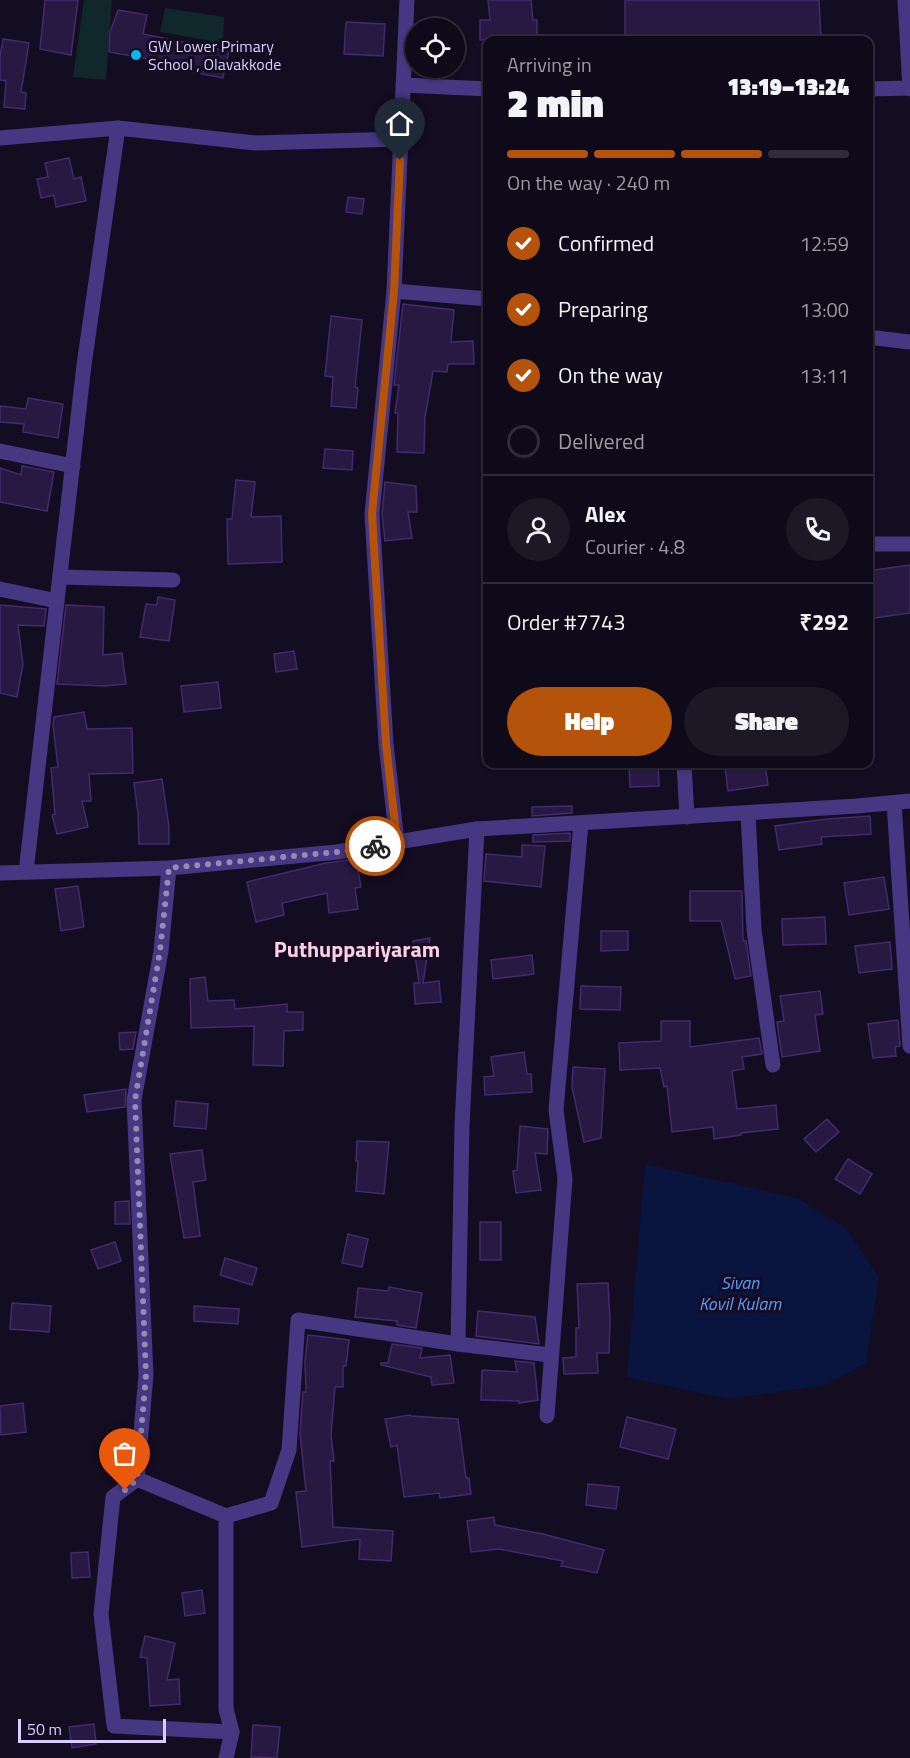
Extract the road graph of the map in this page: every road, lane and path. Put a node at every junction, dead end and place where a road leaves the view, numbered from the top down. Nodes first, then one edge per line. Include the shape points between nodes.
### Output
1 (407, 0) edge
2 (905, 0) edge
3 (403, 85) junction
4 (910, 88) edge
5 (483, 89) edge
6 (873, 89) edge
7 (118, 128) junction
8 (0, 138) edge
9 (401, 139) junction
10 (394, 291) junction
11 (483, 298) edge
12 (873, 338) edge
13 (910, 342) edge
14 (0, 451) edge
15 (73, 466) junction
16 (873, 544) edge
17 (910, 544) edge
18 (60, 577) junction
19 (173, 580) dead end
20 (0, 589) edge
21 (57, 600) junction
22 (684, 768) edge
23 (910, 801) edge
24 (894, 803) junction
25 (748, 813) junction
26 (687, 817) junction
27 (581, 823) junction
28 (477, 829) junction
29 (397, 842) junction
30 (169, 868) junction
31 (26, 872) junction
32 (0, 873) edge
33 (910, 1046) edge
34 (773, 1065) dead end
35 (458, 1344) junction
36 (550, 1355) junction
37 (547, 1416) dead end
38 (137, 1479) junction
39 (226, 1516) junction
40 (232, 1732) junction
41 (226, 1758) edge

1 - 3 street
2 - 4 street
3 - 5 street
3 - 9 street
4 - 6 street
7 - 8 street
7 - 9 street via 255,143
7 - 15 street
9 - 10 street
10 - 11 street
10 - 29 street via 372,514 386,744
12 - 13 street
14 - 15 street
15 - 18 street
16 - 17 street
18 - 19 street
18 - 21 street
20 - 21 street
21 - 31 street
22 - 26 street
23 - 24 street
24 - 25 street
24 - 33 street
25 - 26 street
25 - 34 street via 754,930
26 - 27 street
27 - 28 street
27 - 36 street via 556,1110 565,1179
28 - 29 street
28 - 35 street via 462,1125
29 - 30 street via 337,852
30 - 31 street
30 - 38 street via 160,951 135,1100 146,1375
31 - 32 street
35 - 36 street
35 - 39 street via 298,1320 290,1450 270,1503
36 - 37 street
38 - 39 street
38 - 40 street via 113,1497 100,1614 114,1726
39 - 40 street via 226,1709
40 - 41 street

